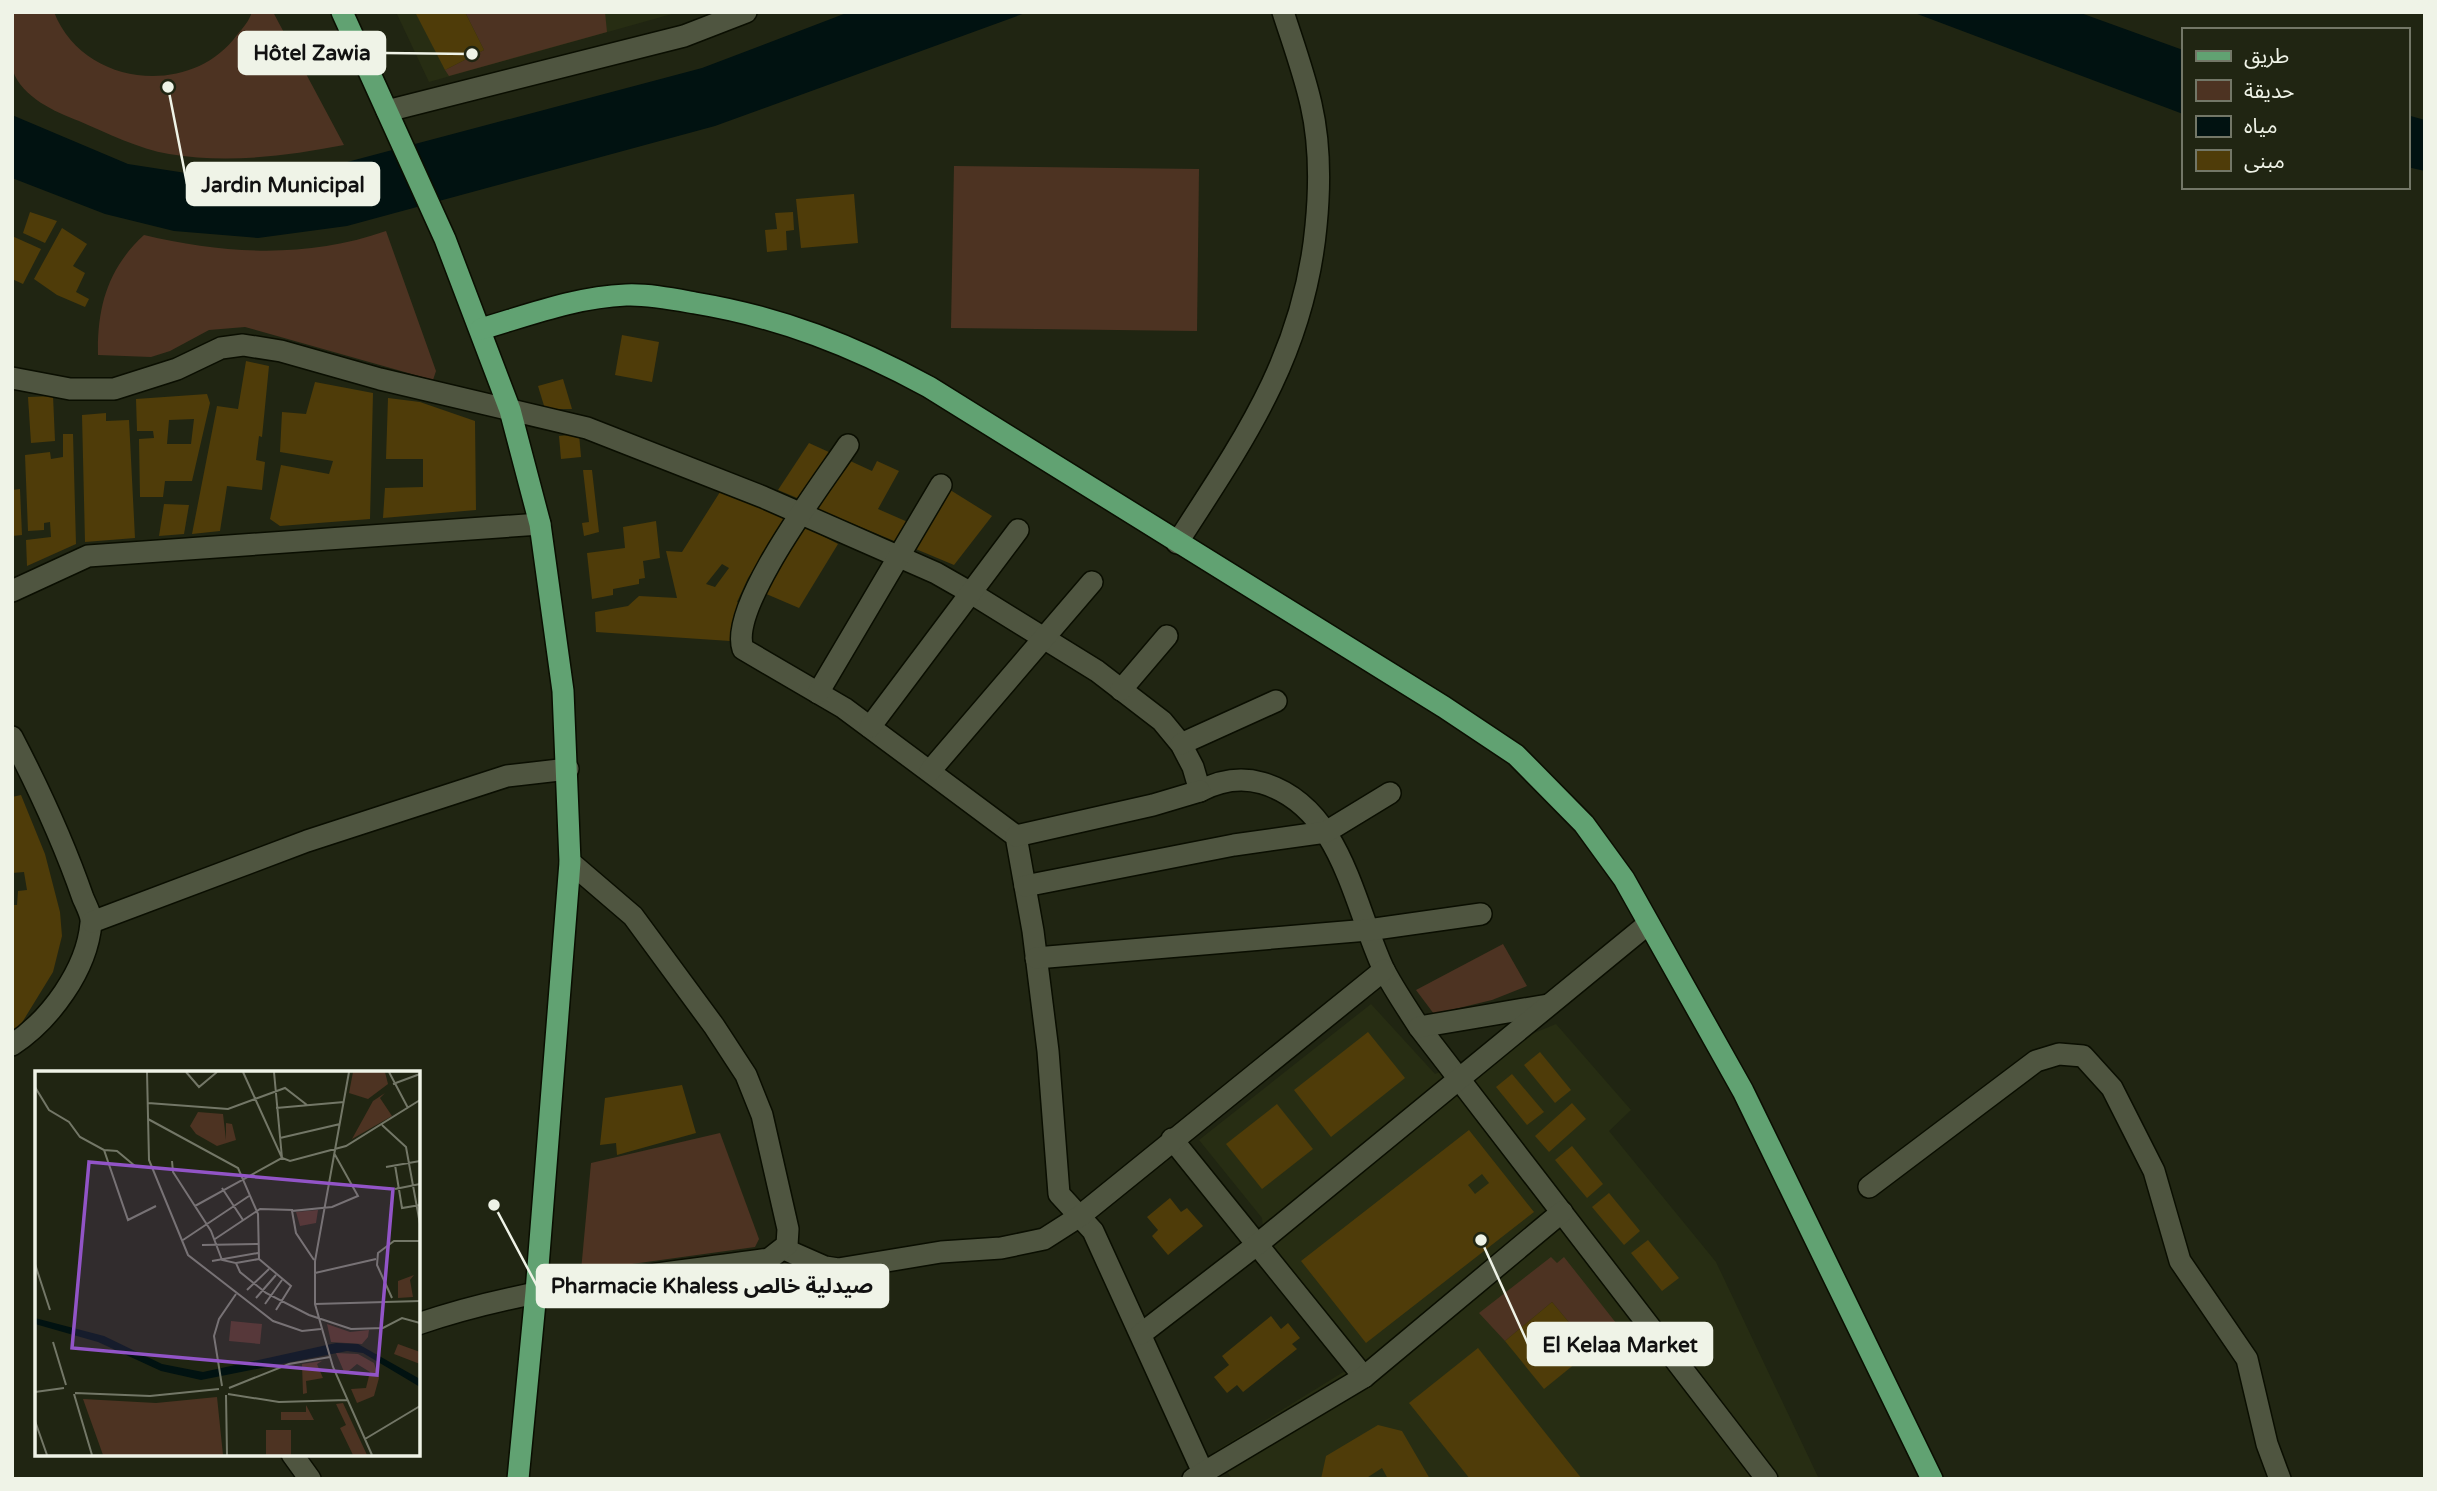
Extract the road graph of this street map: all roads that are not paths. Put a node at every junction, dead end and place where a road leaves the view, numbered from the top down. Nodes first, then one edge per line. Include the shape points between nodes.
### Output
1 (342, 12) edge
2 (746, 12) edge
3 (1283, 12) edge
4 (391, 118) junction
5 (481, 329) junction
6 (12, 378) edge
7 (510, 410) junction
8 (848, 445) dead end
9 (941, 485) dead end
10 (802, 514) junction
11 (540, 524) junction
12 (1018, 530) dead end
13 (1177, 543) junction
14 (898, 556) junction
15 (1092, 582) dead end
16 (12, 591) edge
17 (971, 593) junction
18 (1167, 636) dead end
19 (1045, 639) junction
20 (1121, 690) junction
21 (818, 692) junction
22 (1276, 701) dead end
23 (870, 727) junction
24 (12, 737) edge
25 (1181, 744) junction
26 (568, 769) junction
27 (930, 771) junction
28 (1200, 791) junction
29 (1390, 793) dead end
30 (1326, 832) junction
31 (1016, 836) junction
32 (570, 862) junction
33 (1025, 887) junction
34 (1481, 914) dead end
35 (92, 922) junction
36 (1648, 924) junction
37 (1368, 930) junction
38 (1036, 958) junction
39 (1384, 970) junction
40 (1550, 1004) junction
41 (1419, 1027) junction
42 (12, 1045) edge
43 (1458, 1079) junction
44 (1172, 1139) junction
45 (1869, 1187) dead end
46 (1562, 1212) junction
47 (1080, 1216) junction
48 (1259, 1243) junction
49 (784, 1249) junction
50 (536, 1292) junction
51 (420, 1323) edge
52 (1141, 1334) junction
53 (1364, 1377) junction
54 (293, 1456) edge
55 (1200, 1477) edge
56 (310, 1479) edge
57 (518, 1479) edge
58 (1768, 1479) edge
59 (1932, 1479) edge
60 (2280, 1479) edge

1 - 4 main road
2 - 4 street via 684,36
3 - 13 street via 1311,105 1317,145 1319,197 1312,267 1295,334 1274,383 1248,433
4 - 5 main road
5 - 7 main road
5 - 13 main road via 556,306 628,295 737,310 806,329 868,354 929,387
6 - 7 street via 81,390 114,389 177,369 221,348 243,345
7 - 10 street via 587,428
7 - 11 main road
8 - 10 street
9 - 14 street
10 - 14 street
10 - 21 street via 750,601 740,641 749,654
11 - 16 street via 88,556
11 - 26 main road via 563,691
12 - 17 street
13 - 36 main road via 1516,755 1584,824 1624,879
14 - 17 street
14 - 21 street
15 - 19 street
17 - 19 street
17 - 23 street
18 - 20 street
19 - 20 street
19 - 27 street
20 - 25 street via 1162,721
21 - 23 street
22 - 25 street
23 - 27 street
24 - 35 street
25 - 28 street
26 - 32 main road
26 - 35 street via 507,776 307,841
27 - 31 street
28 - 30 street via 1217,782 1236,781 1276,787 1310,809
28 - 31 street
29 - 30 street
30 - 33 street via 1234,845
30 - 37 street
31 - 33 street
32 - 49 street via 633,916 746,1075 762,1115 788,1229
32 - 50 main road
33 - 38 street
34 - 37 street
35 - 42 street via 65,992 55,1007
36 - 40 street
36 - 59 main road via 1743,1091
37 - 38 street
37 - 39 street
38 - 47 street via 1059,1194
39 - 41 street
39 - 44 street
40 - 41 street
40 - 43 street
41 - 43 street
43 - 46 street
43 - 48 street
44 - 47 street
44 - 48 street
45 - 60 street via 2036,1061 2059,1054 2083,1056 2112,1088 2154,1171 2180,1261 2248,1359 2267,1444
46 - 53 street
46 - 58 street
47 - 49 street via 1034,1241 838,1269
47 - 52 street via 1093,1231
48 - 52 street
48 - 53 street
49 - 50 street via 769,1259
50 - 51 street via 474,1305
50 - 57 main road
52 - 55 street
53 - 55 street
54 - 56 street

